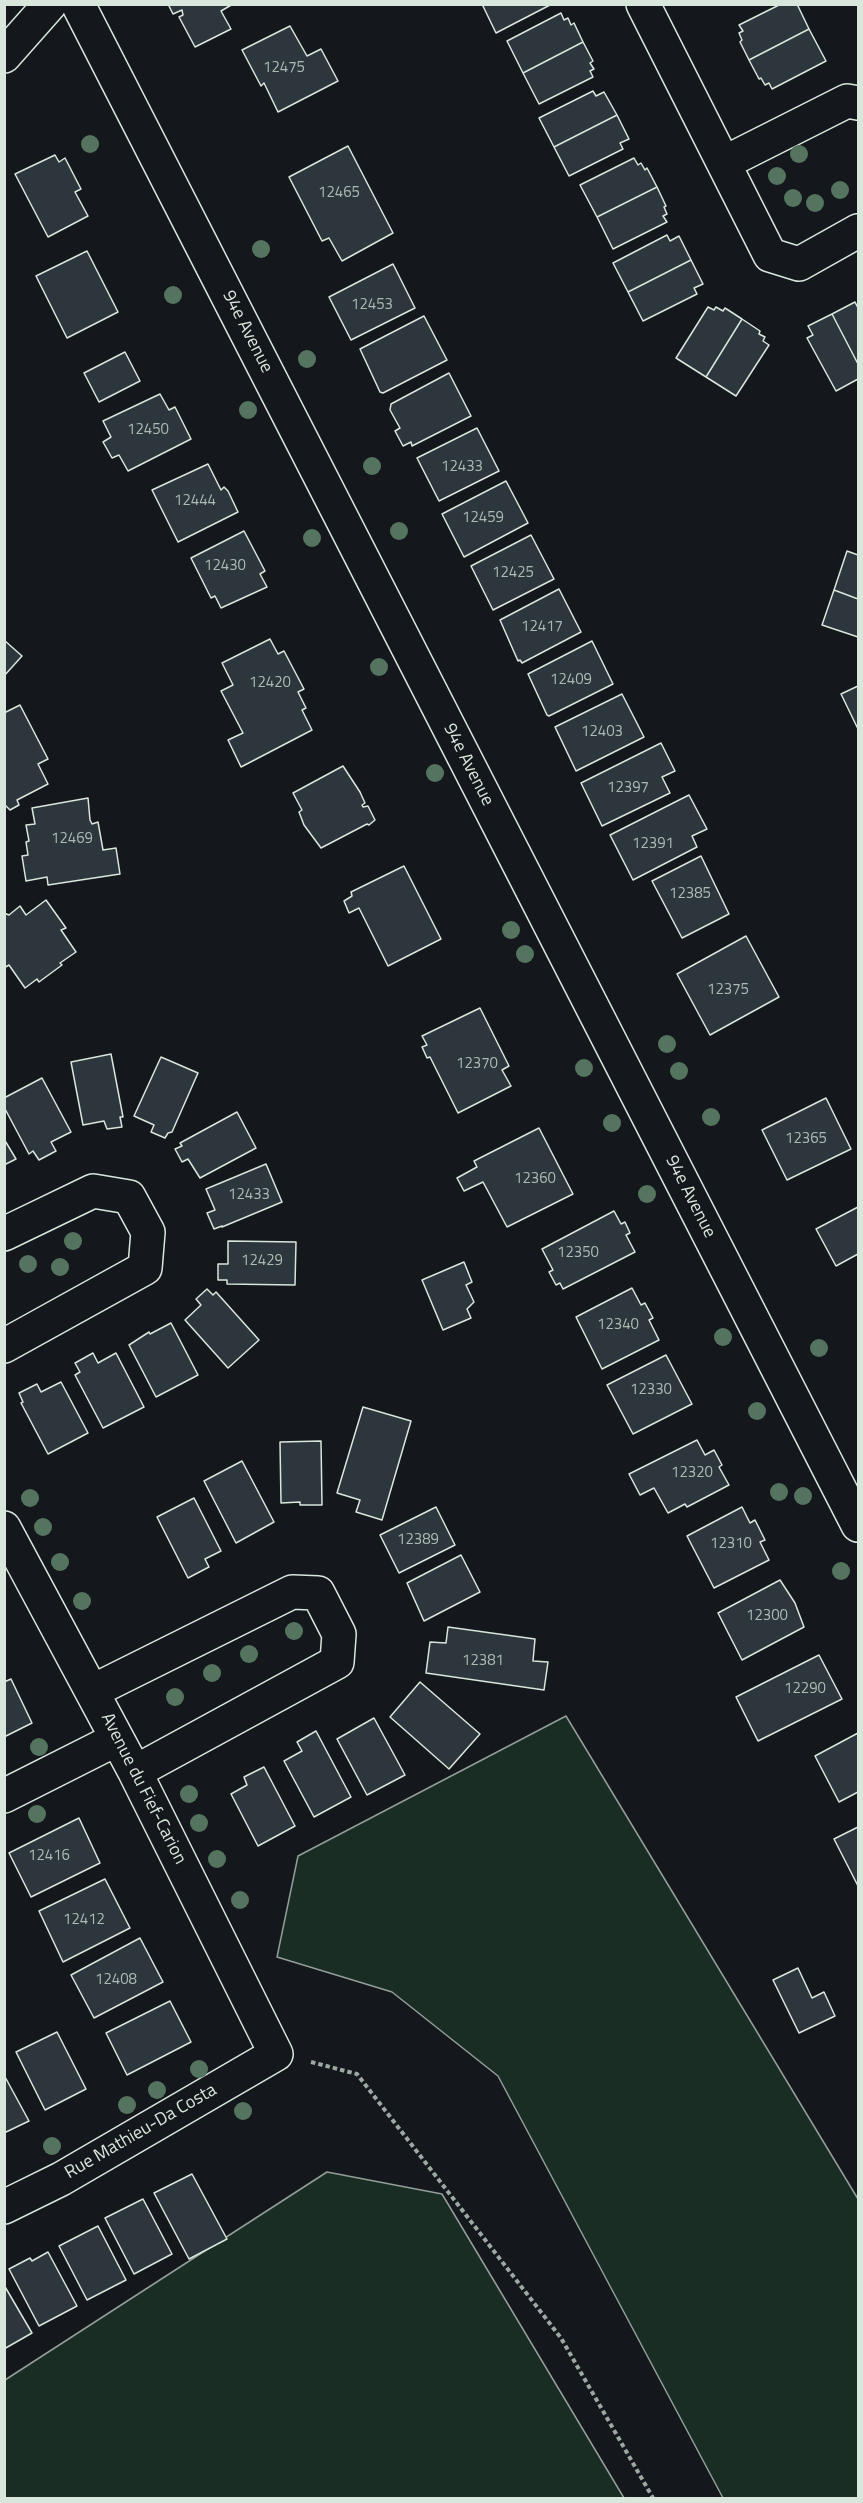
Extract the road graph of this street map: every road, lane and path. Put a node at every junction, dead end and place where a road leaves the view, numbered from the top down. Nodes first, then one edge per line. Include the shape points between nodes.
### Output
1 (50, 4) edge
2 (78, 4) edge
3 (643, 4) edge
4 (4, 56) edge
5 (858, 103) edge
6 (724, 163) junction
7 (858, 231) edge
8 (4, 1234) edge
9 (4, 1346) edge
10 (858, 1525) edge
11 (4, 1528) edge
12 (93, 1691) junction
13 (117, 1739) junction
14 (135, 1772) junction
15 (4, 1796) edge
16 (276, 2054) junction
17 (4, 2207) edge
18 (653, 2499) edge

1 - 4 street
2 - 10 street, 94e Avenue
3 - 6 street
5 - 6 street via 846,101
6 - 7 street via 770,255 799,264
8 - 9 street via 93,1191 129,1197 148,1232 145,1268
11 - 12 street, Avenue du Fief-Carion
12 - 13 street, Avenue du Fief-Carion
12 - 14 street via 292,1592 318,1593 339,1634 337,1662
13 - 14 street, Avenue du Fief-Carion
13 - 15 street
14 - 16 street, Avenue du Fief-Carion
16 - 17 street, Rue Mathieu-Da Costa via 61,2179
16 - 18 path via 357,2074 561,2338

